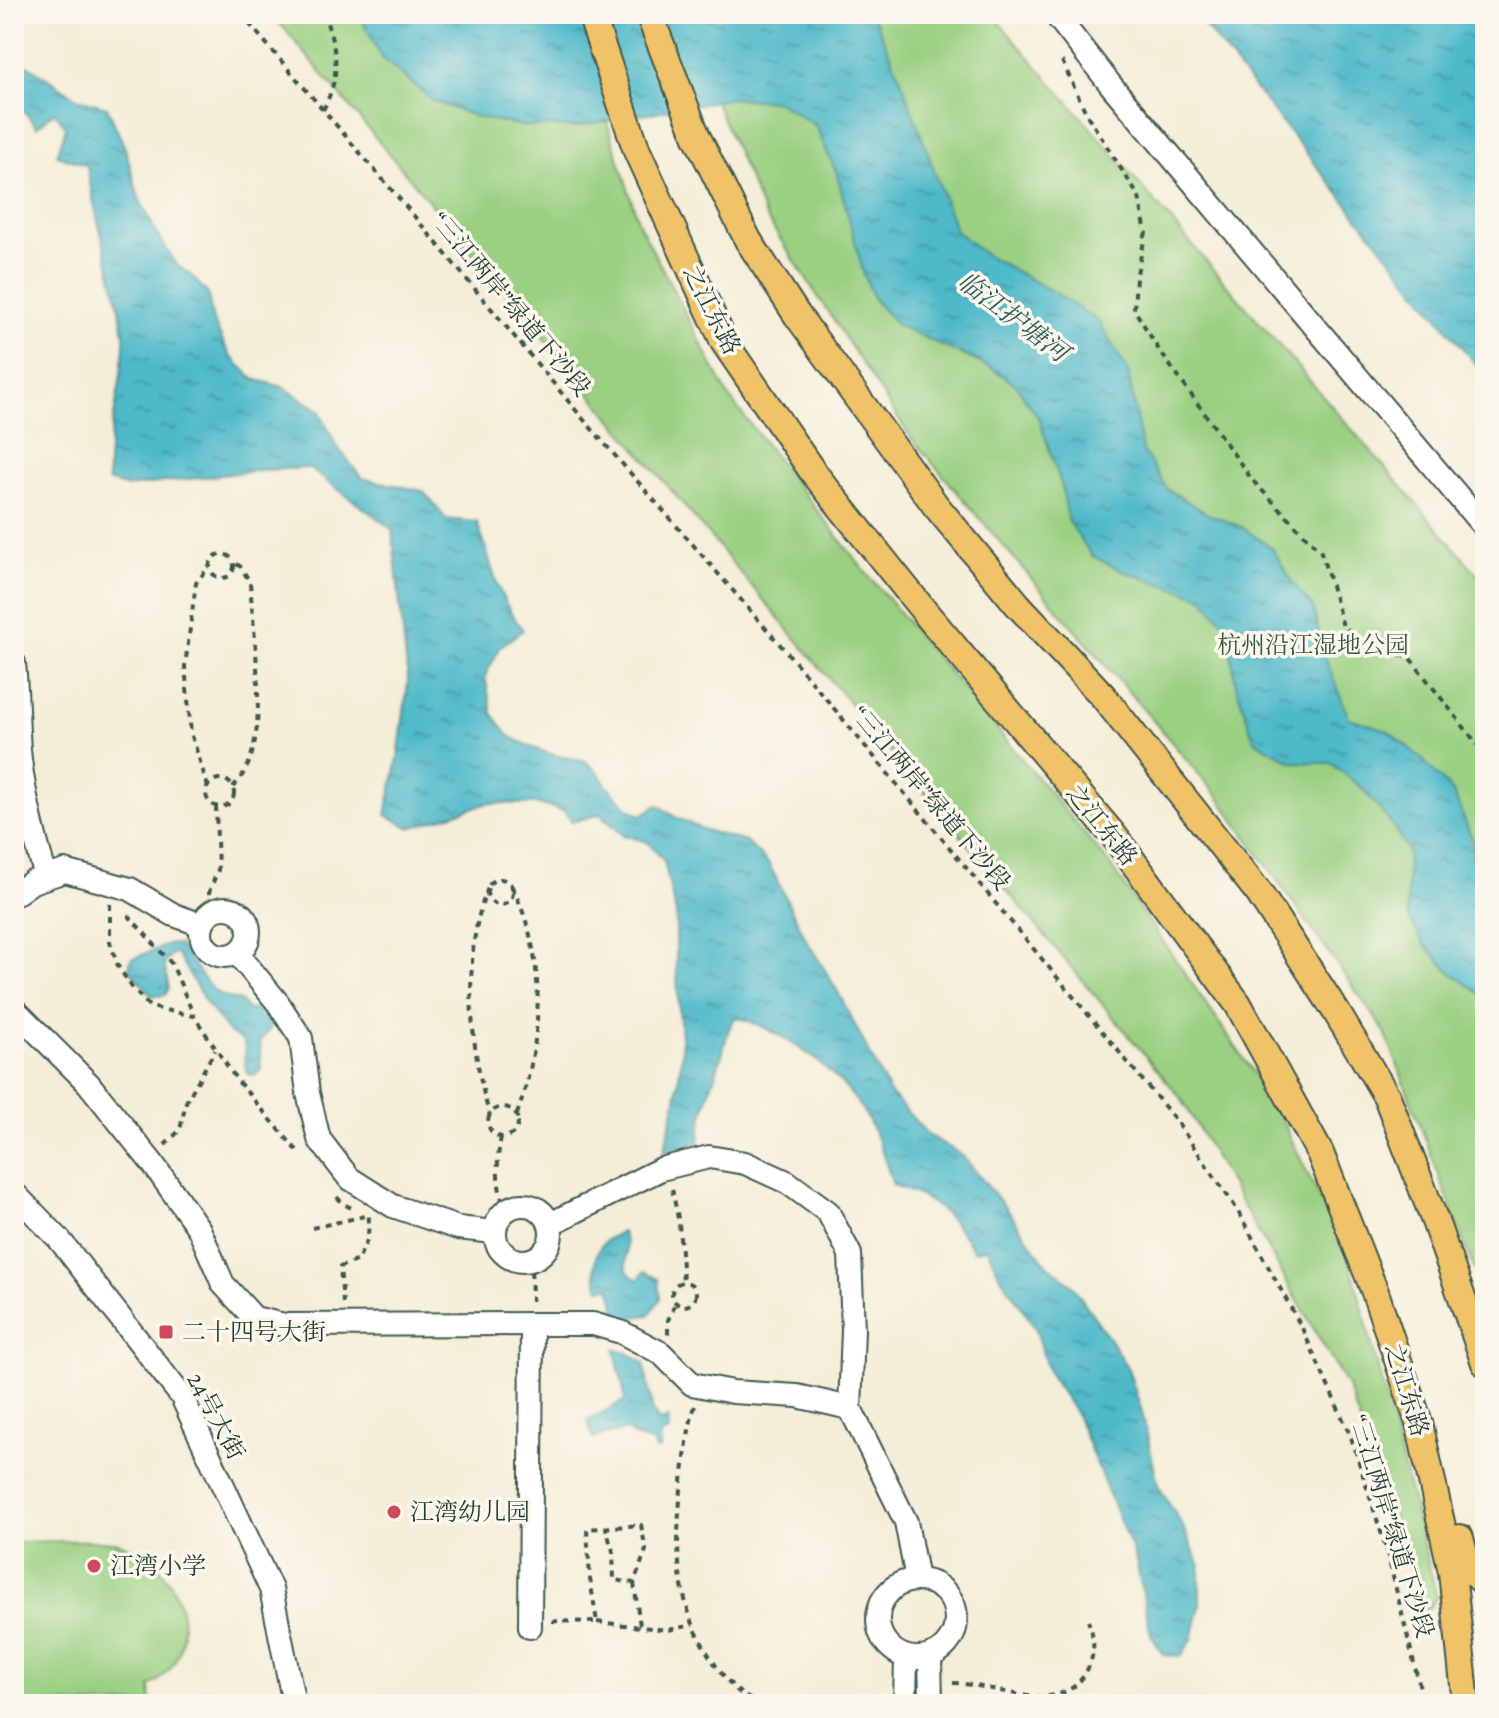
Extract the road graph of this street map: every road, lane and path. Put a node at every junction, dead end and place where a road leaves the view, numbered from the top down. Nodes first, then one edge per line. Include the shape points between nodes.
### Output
1 (241, 14) edge
2 (324, 14) edge
3 (591, 14) edge
4 (649, 14) edge
5 (1055, 14) edge
6 (1060, 57) dead end
7 (323, 110) junction
8 (1485, 528) edge
9 (234, 563) junction
10 (210, 565) junction
11 (14, 663) edge
12 (1485, 754) edge
13 (208, 787) junction
14 (233, 787) junction
15 (216, 806) junction
16 (46, 877) junction
17 (101, 879) junction
18 (512, 887) junction
19 (488, 888) junction
20 (14, 895) edge
21 (110, 904) junction
22 (206, 918) junction
23 (237, 953) junction
24 (14, 1009) edge
25 (194, 1016) junction
26 (215, 1050) junction
27 (490, 1116) junction
28 (516, 1117) junction
29 (501, 1137) junction
30 (146, 1156) junction
31 (302, 1156) dead end
32 (666, 1168) junction
33 (14, 1193) edge
34 (335, 1195) dead end
35 (506, 1211) junction
36 (369, 1215) junction
37 (550, 1224) junction
38 (312, 1228) dead end
39 (494, 1232) junction
40 (531, 1260) junction
41 (683, 1282) junction
42 (532, 1324) junction
43 (347, 1325) junction
44 (1485, 1363) edge
45 (1405, 1383) junction
46 (701, 1386) junction
47 (850, 1408) junction
48 (606, 1529) junction
49 (917, 1579) junction
50 (634, 1583) junction
51 (1485, 1583) edge
52 (1088, 1621) dead end
53 (597, 1622) junction
54 (530, 1623) joint
55 (693, 1625) junction
56 (640, 1626) junction
57 (930, 1656) junction
58 (906, 1657) junction
59 (931, 1695) edge
60 (294, 1704) edge
61 (790, 1704) edge
62 (905, 1704) edge
63 (1424, 1704) edge
64 (1466, 1704) edge

1 - 7 path, “三江两岸”绿道下沙段
2 - 7 path via 336,48 334,87
3 - 45 main road, 之江东路 via 637,151 724,342 813,472 1114,836 1238,1004 1320,1153
4 - 44 main road via 697,137 748,240 797,315 936,506 1103,696 1259,893 1387,1097
5 - 8 street
6 - 12 path via 1087,115 1139,197 1146,232 1134,309 1159,350 1253,481 1321,552 1343,626 1373,649 1409,657
7 - 63 path, “三江两岸”绿道下沙段 via 797,664 1174,1118 1236,1208 1302,1328 1351,1437 1386,1548
9 - 10 path via 220,554
9 - 10 path via 231,573 221,577
9 - 14 path via 250,582 257,712 255,745 247,769
10 - 13 path via 196,583 185,666 191,733
11 - 16 street via 26,799
13 - 14 path via 218,779
13 - 15 path via 208,801
14 - 15 path via 229,804
15 - 22 path via 218,870
16 - 17 street via 65,871
16 - 20 street
17 - 21 path
17 - 22 street via 174,915
18 - 19 path via 500,879
18 - 19 path via 511,898 501,905 491,900
18 - 28 path via 525,913 536,974 532,1066
19 - 27 path via 476,926 473,1005
21 - 25 path via 123,909 172,964
21 - 25 path via 110,942 133,989 150,1007
22 - 23 street via 207,948 221,956
22 - 23 street via 226,907 246,919 250,934
23 - 39 street via 301,1038 319,1139 349,1178 393,1206 458,1228
24 - 30 street via 88,1083
25 - 26 path
26 - 30 path via 186,1102 180,1130
26 - 31 path
27 - 28 path via 505,1108
27 - 29 path via 490,1129
28 - 29 path via 515,1131
29 - 35 path via 496,1164
30 - 43 street via 199,1229 223,1284 254,1318 284,1325
32 - 37 street
32 - 41 path via 679,1223
32 - 47 street via 709,1157 745,1163 787,1182 828,1212 850,1254
33 - 60 street, 24号大街 via 59,1239 182,1397 271,1589
34 - 36 path
35 - 37 street via 529,1205
35 - 39 street
36 - 38 path
36 - 43 path via 368,1238 358,1260 340,1267
37 - 40 street via 546,1250
39 - 40 street via 505,1256
40 - 42 path
41 - 41 path via 696,1291 687,1306 672,1296 673,1288
42 - 43 street
42 - 46 street via 593,1324 621,1332 661,1353 692,1384
42 - 54 street
45 - 51 main road via 1423,1400 1468,1568
45 - 64 main road, 之江东路 via 1452,1572
46 - 47 street via 797,1396
46 - 55 path via 690,1422 677,1543 680,1585
47 - 49 street via 906,1522
48 - 50 path via 614,1580
48 - 50 path via 641,1525 646,1550
48 - 53 path via 587,1529
49 - 57 street via 942,1589 956,1612 950,1639
49 - 58 street via 894,1587 879,1607 880,1632
50 - 56 path
52 - 59 path via 1095,1637 1092,1662 1065,1696 1048,1701 971,1683
53 - 54 path
53 - 56 path
55 - 56 path via 668,1630
55 - 61 path via 727,1680 750,1700
57 - 58 street
57 - 59 street
58 - 62 street

